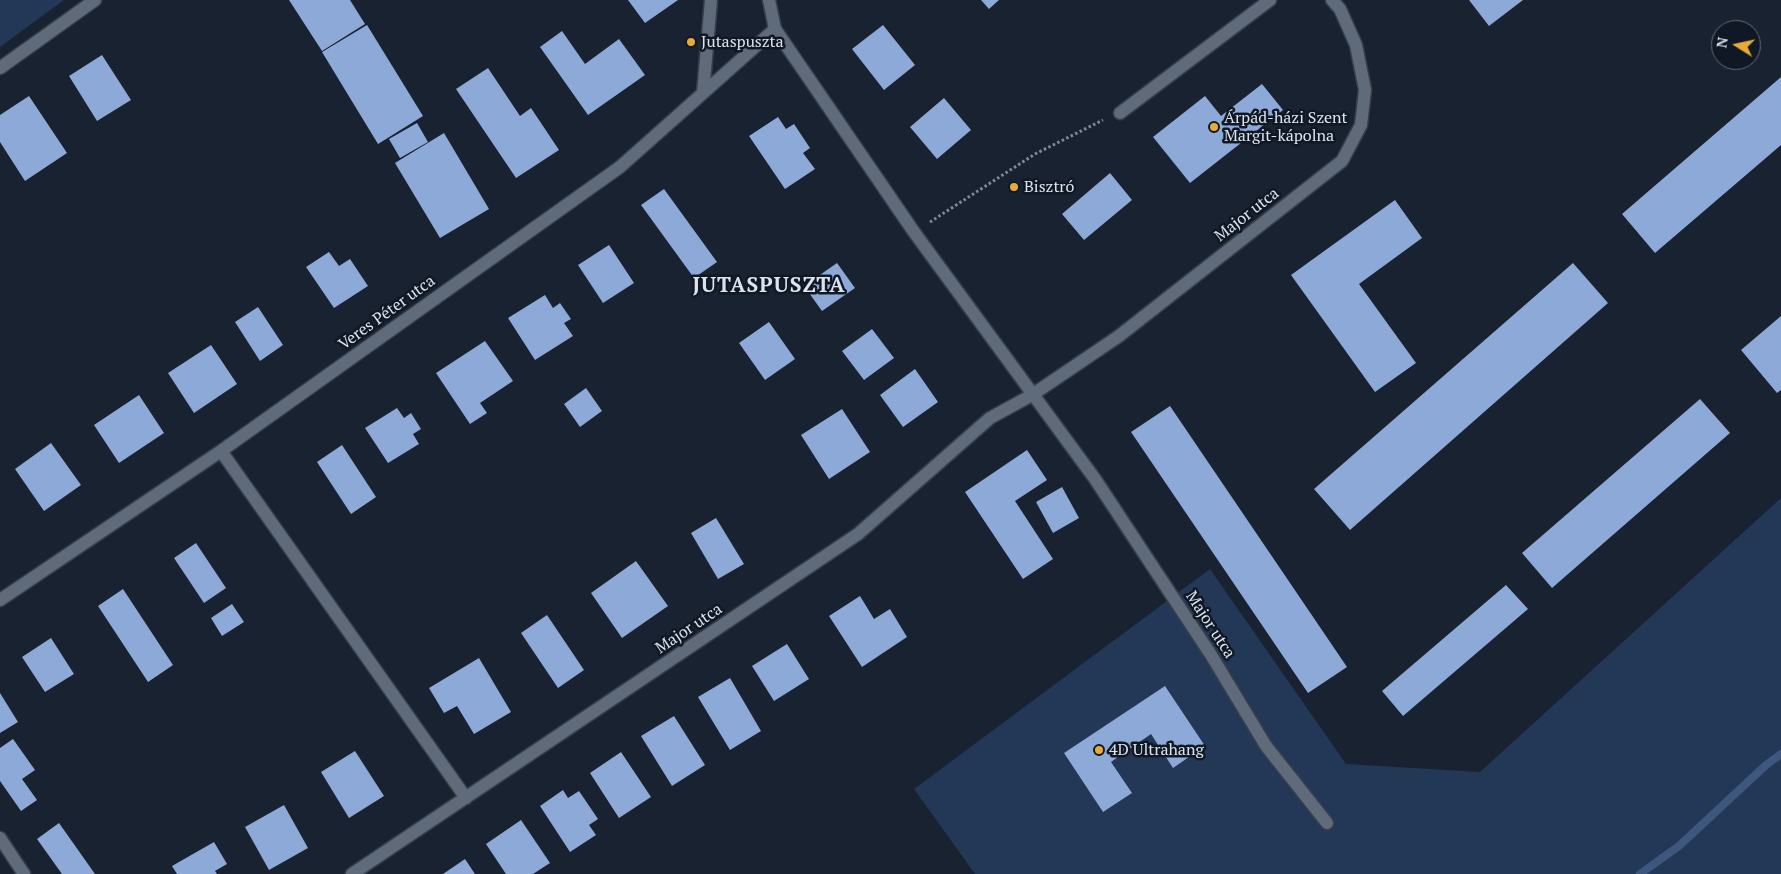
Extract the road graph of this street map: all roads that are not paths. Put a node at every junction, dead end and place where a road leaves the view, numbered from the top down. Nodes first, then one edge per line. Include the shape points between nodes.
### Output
1 (95, 0) edge
2 (712, 0) edge
3 (769, 0) edge
4 (1270, 0) edge
5 (1332, 0) edge
6 (775, 29) junction
7 (0, 68) edge
8 (703, 93) junction
9 (1120, 113) road end
10 (1032, 395) junction
11 (221, 451) junction
12 (0, 600) edge
13 (466, 798) junction
14 (1327, 823) dead end
15 (0, 838) edge
16 (24, 874) edge
17 (352, 874) edge

1 - 7 street
2 - 8 street
3 - 6 street
4 - 9 street
5 - 10 street, Major utca via 1356,45 1365,90 1361,126 1342,161 1119,336
6 - 8 street, Veres Péter utca
6 - 10 street via 914,232
8 - 11 street, Veres Péter utca via 620,167
10 - 13 street, Major utca via 990,418 858,534
10 - 14 street, Major utca via 1095,479 1211,655 1266,746
11 - 12 street, Veres Péter utca
11 - 13 street
13 - 17 street, Major utca
15 - 16 street

